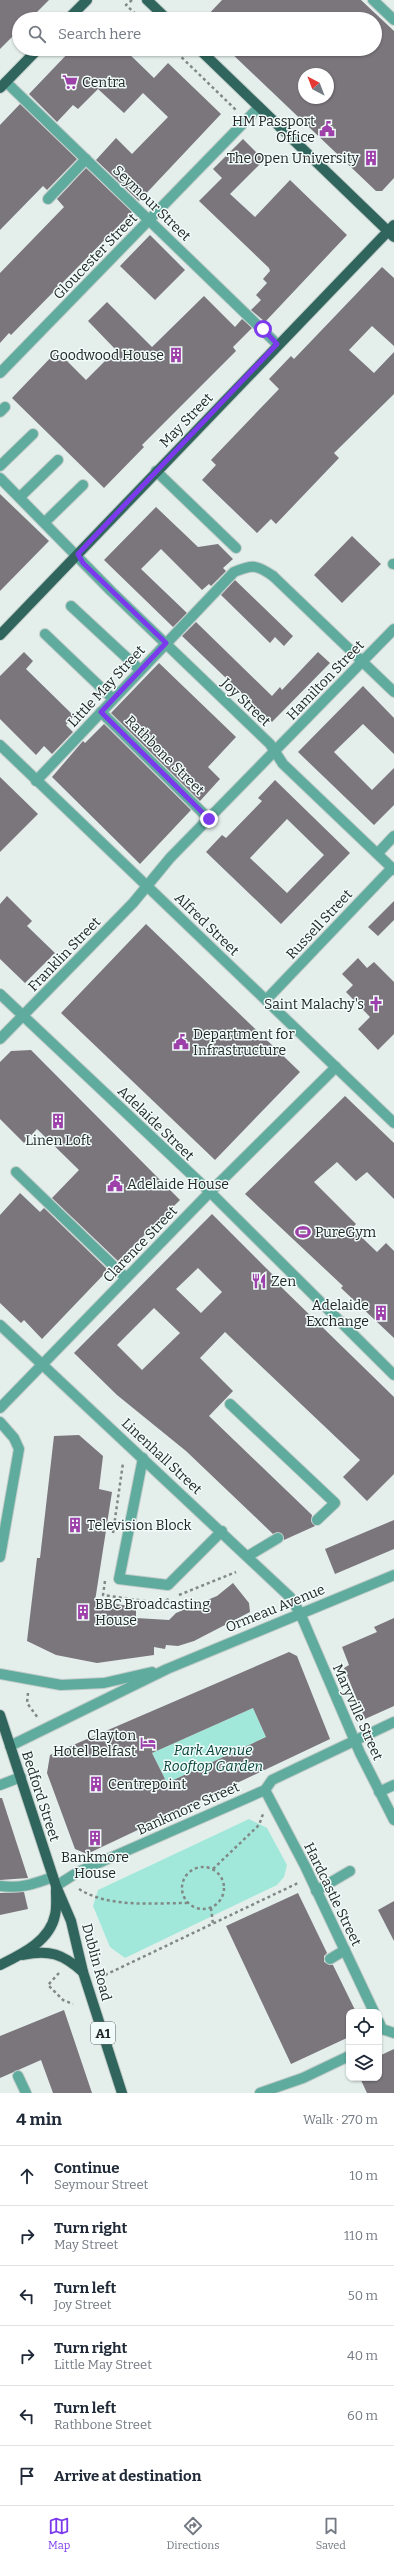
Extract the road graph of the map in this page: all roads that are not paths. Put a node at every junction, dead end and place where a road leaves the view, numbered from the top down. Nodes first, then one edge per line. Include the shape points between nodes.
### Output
1 (87, 0) edge
2 (147, 0) edge
3 (373, 0) edge
4 (75, 12) edge
5 (160, 12) edge
6 (394, 20) edge
7 (31, 56) edge
8 (206, 56) edge
9 (3, 85) edge
10 (259, 107) junction
11 (86, 159) junction
12 (48, 199) dead end
13 (149, 220) junction
14 (392, 231) edge
15 (277, 344) junction
16 (0, 373) edge
17 (33, 434) dead end
18 (58, 460) dead end
19 (0, 466) edge
20 (156, 471) junction
21 (1, 479) edge
22 (83, 485) dead end
23 (20, 497) junction
24 (45, 522) junction
25 (236, 548) dead end
26 (78, 554) junction
27 (71, 606) dead end
28 (394, 629) edge
29 (45, 634) dead end
30 (0, 635) edge
31 (166, 643) junction
32 (362, 662) junction
33 (140, 670) junction
34 (394, 692) edge
35 (113, 699) junction
36 (101, 712) junction
37 (0, 745) edge
38 (276, 750) junction
39 (36, 781) junction
40 (209, 819) junction
41 (394, 836) edge
42 (378, 853) junction
43 (393, 869) edge
44 (147, 887) junction
45 (0, 994) edge
46 (266, 1000) junction
47 (23, 1015) junction
48 (0, 1039) edge
49 (336, 1067) junction
50 (394, 1123) edge
51 (16, 1172) dead end
52 (210, 1192) junction
53 (126, 1278) junction
54 (0, 1325) edge
55 (42, 1366) junction
56 (394, 1375) edge
57 (230, 1404) dead end
58 (0, 1408) edge
59 (0, 1422) edge
60 (144, 1458) junction
61 (317, 1520) dead end
62 (222, 1531) junction
63 (278, 1538) dead end
64 (248, 1556) junction
65 (0, 1557) edge
66 (394, 1575) edge
67 (300, 1613) junction
68 (167, 1669) junction
69 (0, 1674) edge
70 (0, 1715) edge
71 (394, 1722) edge
72 (355, 1740) junction
73 (10, 1746) junction
74 (20, 1777) junction
75 (0, 1785) edge
76 (394, 1785) edge
77 (265, 1790) junction
78 (379, 1792) junction
79 (394, 1820) edge
80 (350, 1871) dead end
81 (54, 1881) junction
82 (0, 1886) edge
83 (316, 1891) junction
84 (345, 1950) junction
85 (19, 1956) junction
86 (330, 1960) dead end
87 (0, 1965) edge
88 (83, 1972) junction
89 (373, 2009) edge
90 (382, 2030) edge
91 (394, 2033) edge
92 (346, 2057) edge
93 (18, 2076) dead end
94 (26, 2093) edge
95 (122, 2093) edge
96 (260, 2093) edge

1 - 4 main road
2 - 5 main road
3 - 6 street
7 - 9 main road
8 - 10 main road
9 - 11 street, Seymour Street
10 - 13 street, Gloucester Street
10 - 14 main road
11 - 12 street
11 - 13 street, Seymour Street
13 - 15 street, Seymour Street
13 - 16 street, Gloucester Street
14 - 15 main road, May Street
15 - 20 main road, May Street
17 - 19 street
18 - 23 street
20 - 25 street
20 - 26 main road, May Street
21 - 23 street, Joy Street
22 - 24 street
23 - 24 street, Joy Street
24 - 26 street, Joy Street
26 - 30 main road, May Street
26 - 31 street, Joy Street via 83,563
27 - 33 street
28 - 32 street, Hamilton Street
29 - 35 street
31 - 32 street, Little May Street via 234,572 246,567 259,566 274,576
31 - 33 street, Little May Street
31 - 38 street, Joy Street
32 - 34 street, Little May Street
32 - 38 street, Hamilton Street
33 - 35 street, Little May Street
35 - 36 street, Little May Street
36 - 39 street, Little May Street
36 - 40 street, Rathbone Street
37 - 39 street, Alfred Street
38 - 40 street, Hamilton Street
38 - 42 street, Joy Street via 283,764
39 - 44 street, Alfred Street
40 - 44 street, Franklin Street via 170,858
41 - 42 street
42 - 43 street, Joy Street
43 - 46 street, Russell Street
44 - 46 street, Alfred Street
44 - 47 street, Franklin Street
45 - 47 street, Adelaide Street
46 - 49 street, Alfred Street
47 - 48 street, Franklin Street
47 - 52 street, Adelaide Street
49 - 50 street, Alfred Street
49 - 52 street, Clarence Street
51 - 53 street
52 - 53 street, Clarence Street
52 - 56 street, Adelaide Street
53 - 55 street, Clarence Street
54 - 55 street, Linenhall Street
55 - 58 street, Clarence Street
55 - 60 street, Linenhall Street
57 - 61 street via 335,1503
59 - 65 street via 14,1438 19,1450
60 - 62 street, Linenhall Street
60 - 62 street via 119,1579 168,1585
62 - 64 street, Linenhall Street
63 - 64 street
64 - 67 street, Linenhall Street via 290,1597
66 - 67 street, Ormeau Avenue
67 - 68 street, Ormeau Avenue
67 - 72 street, Maryville Street
68 - 69 street, Ormeau Avenue via 104,1683 61,1684
68 - 73 street, Ormeau Avenue
70 - 73 main road, Bedford Street / A1
71 - 72 street, Bankmore Street
72 - 77 street, Bankmore Street via 272,1780
72 - 78 street, Maryville Street
73 - 74 main road, Bedford Street / A1
74 - 75 street
74 - 81 main road, Bedford Street / A1
76 - 78 street
77 - 81 street, Bankmore Street
77 - 83 street, Hardcastle Street
78 - 79 street, Maryville Street
80 - 83 street
81 - 82 street, Bankmore Street via 15,1888
81 - 85 main road, A1 via 55,1915 49,1930 42,1939
81 - 88 main road, Dublin Road / A1 via 74,1930
83 - 84 street, Hardcastle Street
84 - 86 street
84 - 89 street, Hardcastle Street
85 - 87 main road, A1
85 - 88 main road, A1 via 37,1952 56,1953
88 - 95 main road, Dublin Road / A1
90 - 91 street
92 - 96 street via 303,2078
93 - 94 street

